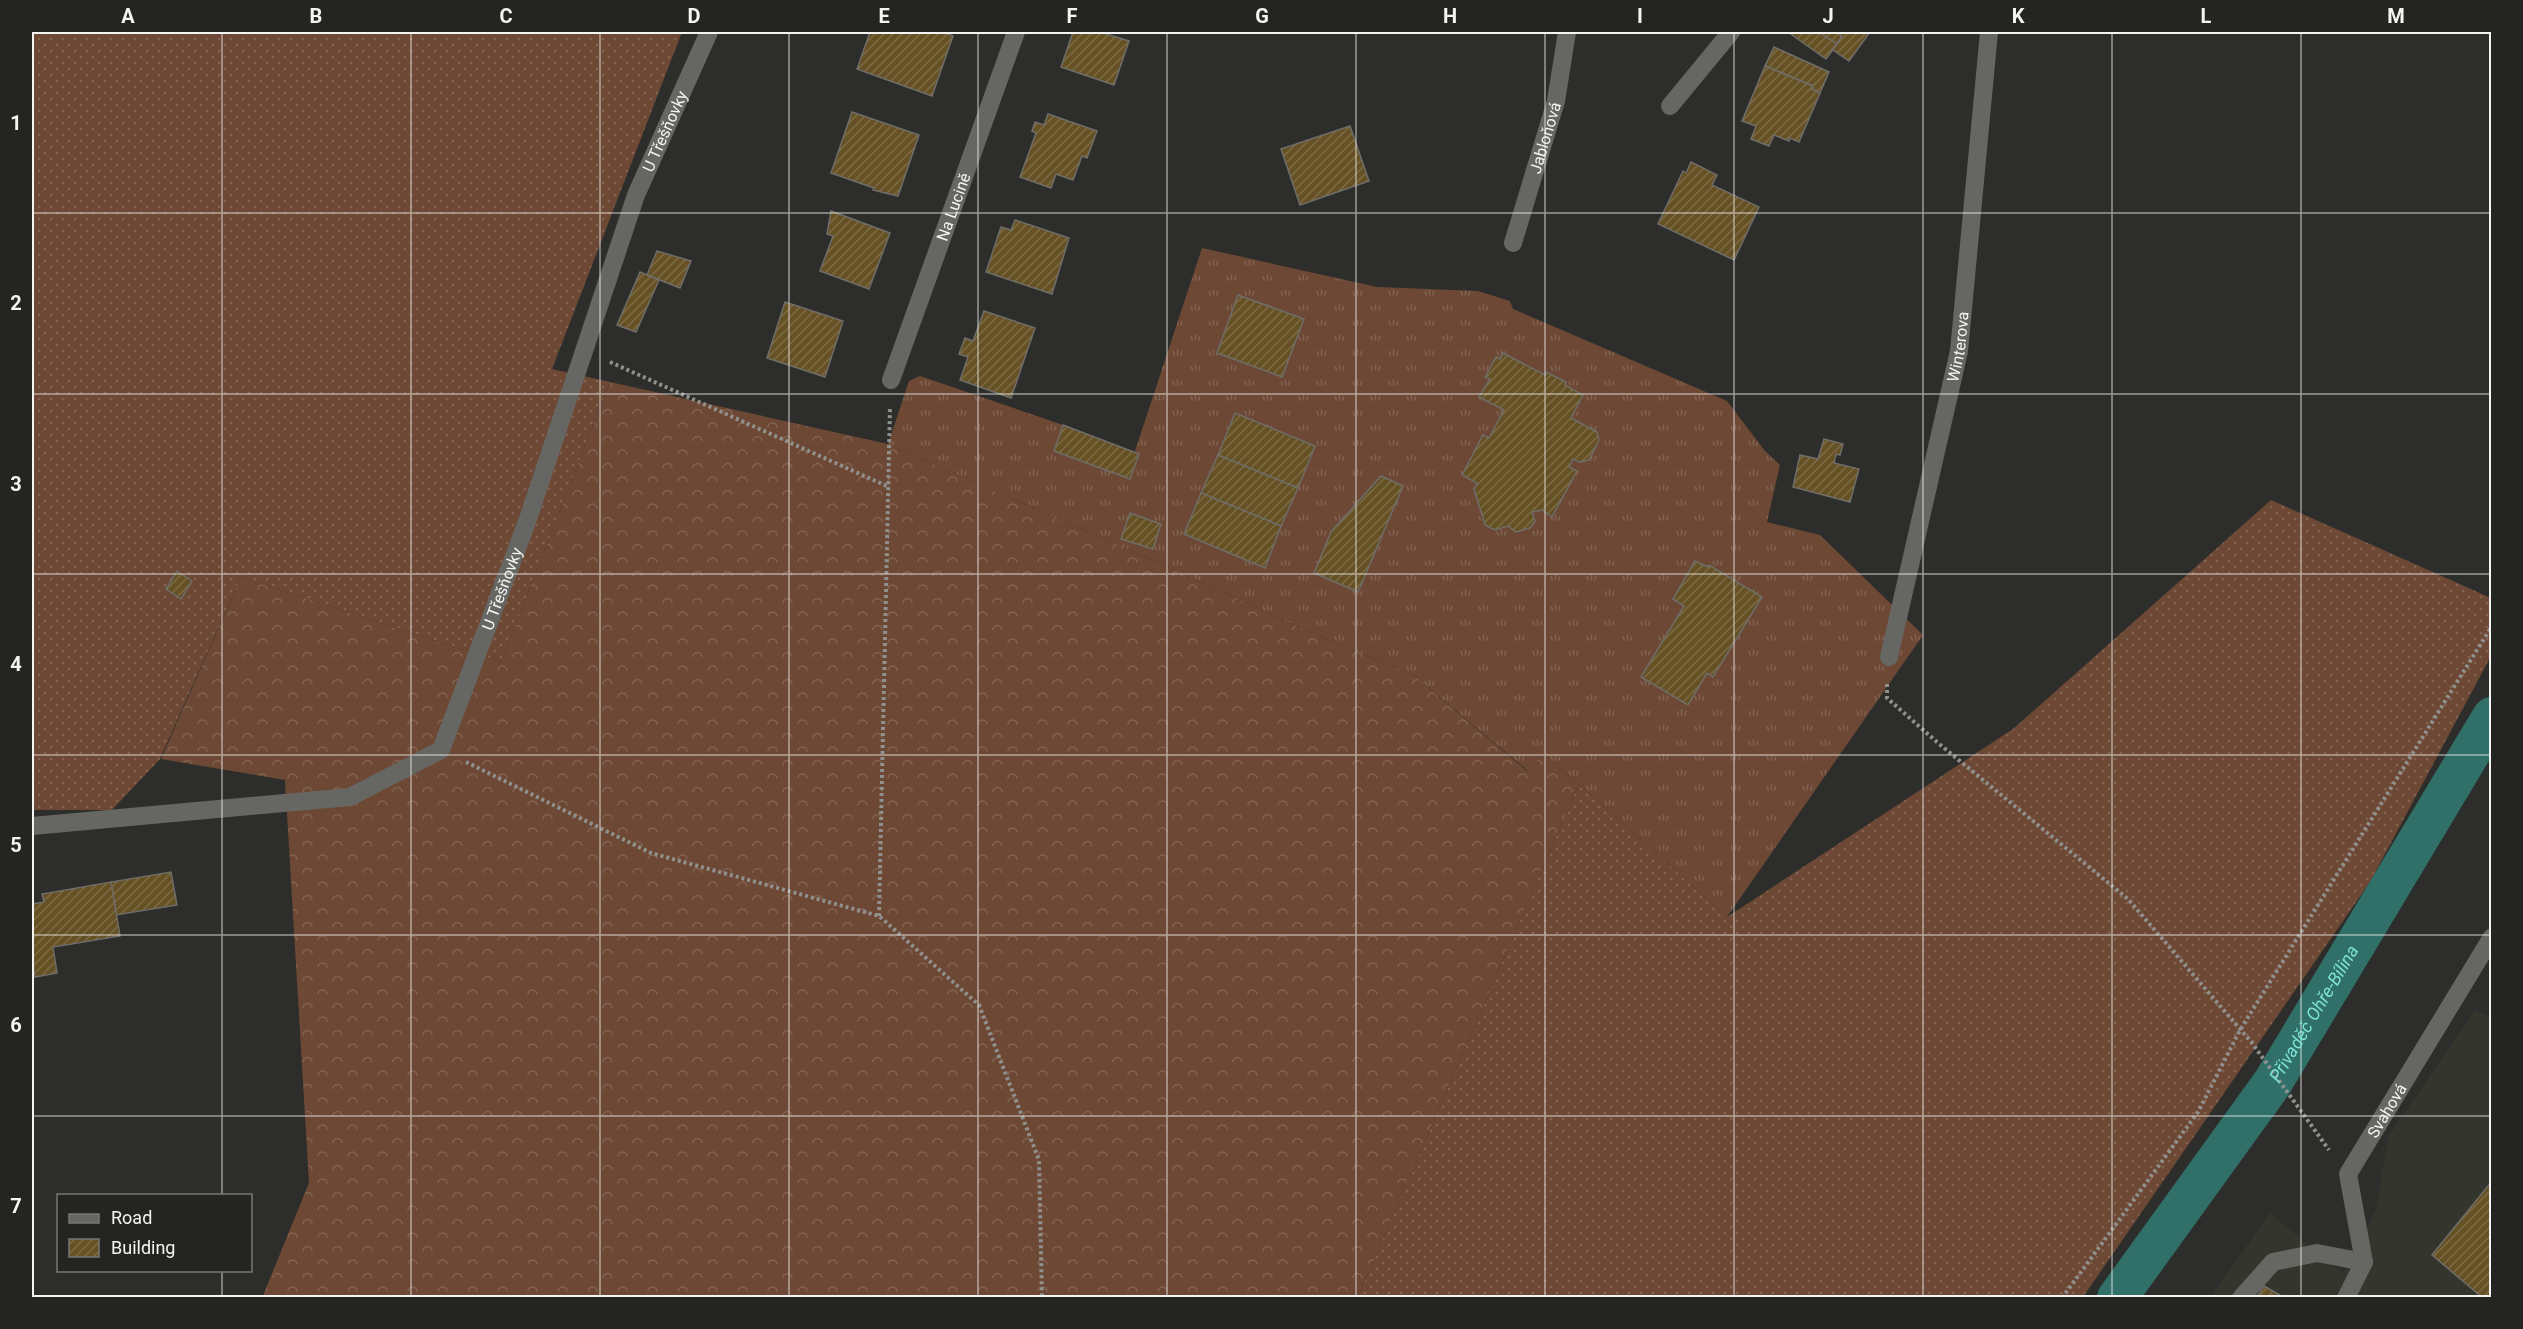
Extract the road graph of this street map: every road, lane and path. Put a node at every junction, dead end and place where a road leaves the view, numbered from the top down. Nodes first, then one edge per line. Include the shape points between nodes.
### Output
1 (709, 32) edge
2 (1016, 32) edge
3 (1567, 32) edge
4 (1731, 32) edge
5 (1989, 32) edge
6 (1670, 106) dead end
7 (1513, 243) dead end
8 (584, 351) junction
9 (891, 380) joint
10 (889, 487) junction
11 (2492, 626) edge
12 (1889, 657) joint
13 (441, 750) junction
14 (32, 826) edge
15 (879, 916) junction
16 (2492, 937) edge
17 (2241, 1030) junction
18 (2331, 1154) dead end
19 (2364, 1262) junction
20 (1042, 1298) edge
21 (2062, 1298) edge
22 (2241, 1298) edge
23 (2346, 1298) edge

1 - 8 street, U Třešňovky via 636,195
2 - 9 street, Na Lucině
3 - 7 street, Jabloňová via 1556,101
4 - 6 street
5 - 12 street, Winterova via 1959,351
8 - 10 path
8 - 13 street, U Třešňovky via 528,519
9 - 10 path
10 - 15 path
11 - 17 path
12 - 17 path via 1887,698 2128,899
13 - 14 street via 350,797
13 - 15 path via 651,853
15 - 20 path via 979,1005 1039,1160
16 - 19 street, Svahová via 2348,1174
17 - 18 path
17 - 21 path via 2198,1112
19 - 22 street via 2317,1253 2273,1262
19 - 23 street

